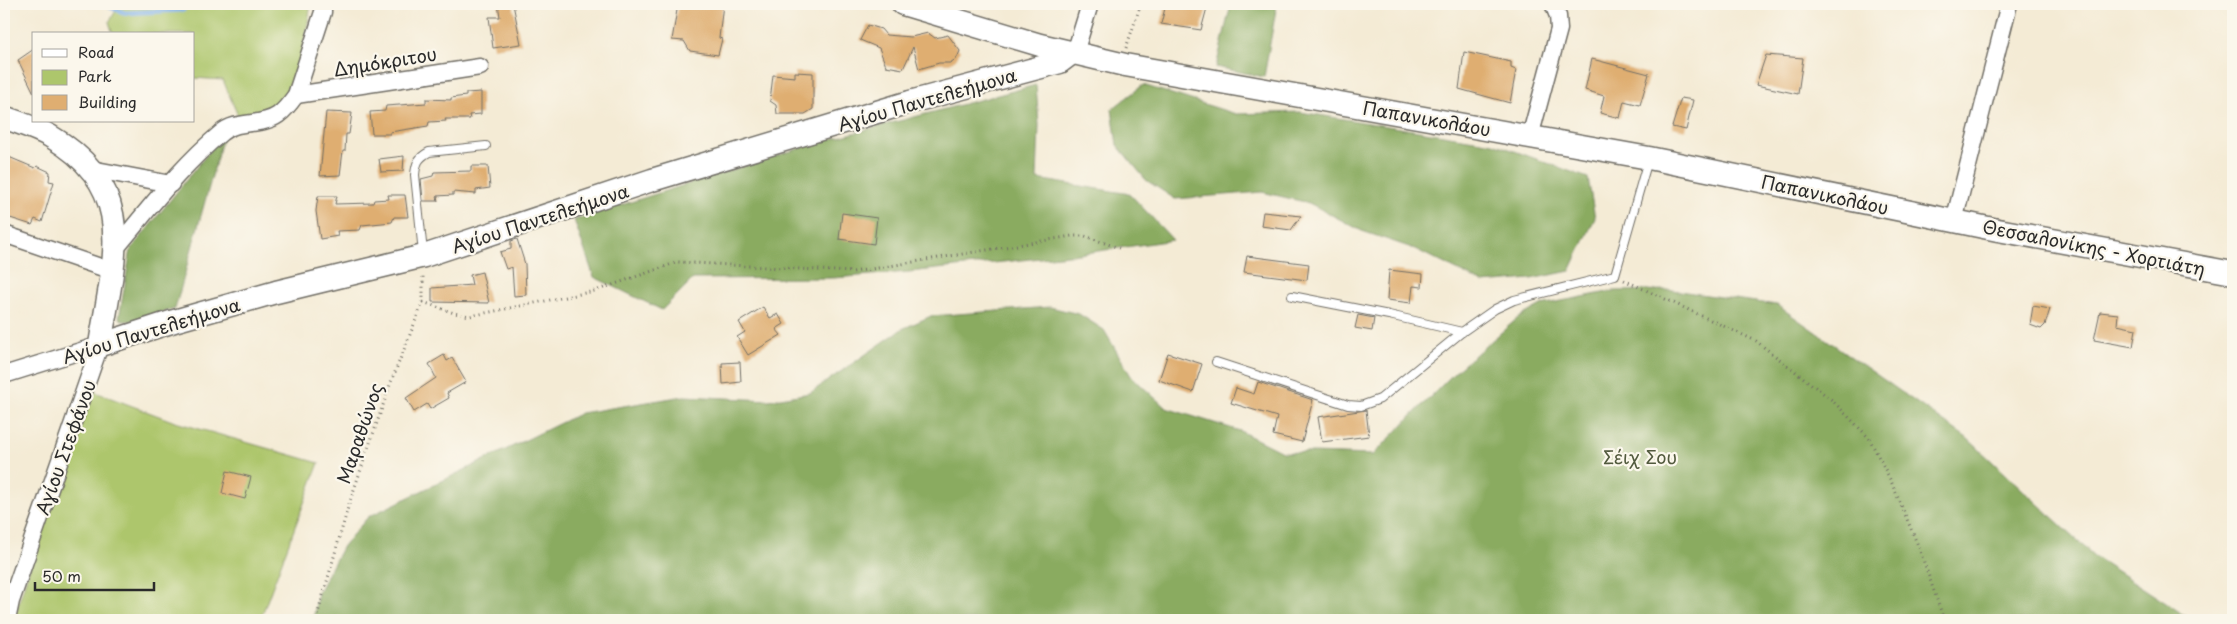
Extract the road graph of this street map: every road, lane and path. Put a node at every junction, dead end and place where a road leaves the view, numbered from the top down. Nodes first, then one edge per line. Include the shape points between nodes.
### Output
1 (323, 4) edge
2 (903, 4) edge
3 (1090, 4) edge
4 (1141, 4) edge
5 (1553, 4) edge
6 (2009, 4) edge
7 (1072, 53) junction
8 (1121, 64) junction
9 (480, 67) dead end
10 (296, 95) junction
11 (4, 118) edge
12 (1530, 137) junction
13 (486, 146) dead end
14 (1649, 158) junction
15 (92, 169) junction
16 (171, 184) junction
17 (1954, 221) junction
18 (4, 234) edge
19 (116, 248) junction
20 (1120, 248) dead end
21 (424, 256) junction
22 (112, 271) junction
23 (2233, 273) edge
24 (1615, 275) junction
25 (1292, 296) dead end
26 (423, 302) junction
27 (1462, 332) junction
28 (100, 345) junction
29 (1216, 362) dead end
30 (4, 375) edge
31 (7, 620) edge
32 (316, 620) edge
33 (1944, 620) edge

1 - 10 street
2 - 7 main road, Παπανικολάου
3 - 7 street
4 - 8 path
5 - 12 street via 1559,29
6 - 17 street
7 - 8 main road, Παπανικολάου
7 - 21 main road, Αγίου Παντελεήμονα via 1060,62 910,102 652,180
8 - 12 main road, Παπανικολάου
9 - 10 street, Δημόκριτου
10 - 16 street via 278,115 268,120 222,131
11 - 15 main road, Αγίου Στεφάνου via 49,135
12 - 14 main road, Παπανικολάου
13 - 21 lane via 429,152 416,164
14 - 17 main road, Παπανικολάου
14 - 24 lane
15 - 16 street
15 - 19 main road, Αγίου Στεφάνου via 102,183 115,223
16 - 19 street
17 - 23 main road, Θεσσαλονίκης - Χορτιάτη
18 - 22 street
19 - 22 main road, Αγίου Στεφάνου
20 - 26 path via 1085,236 1072,236 853,272 678,262 594,291 470,316
21 - 26 path, Μαραθώνος
21 - 28 main road, Αγίου Παντελεήμονα via 276,292
22 - 28 main road, Αγίου Στεφάνου
24 - 27 lane via 1514,300 1495,308
24 - 33 path via 1756,341 1838,406 1869,438 1919,548
25 - 27 lane
26 - 32 path, Μαραθώνος via 391,382 349,504
27 - 29 lane via 1380,399 1361,406 1348,405
28 - 30 street, Αγίου Παντελεήμονα
28 - 31 street, Αγίου Στεφάνου

